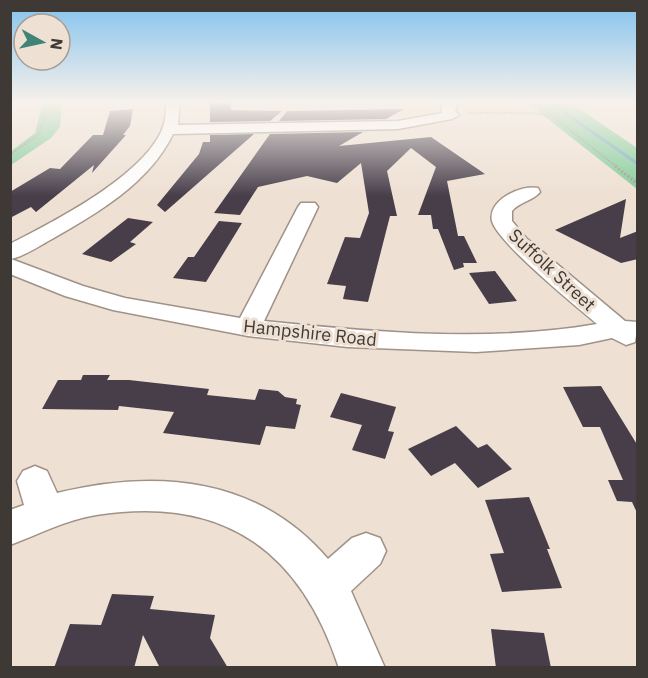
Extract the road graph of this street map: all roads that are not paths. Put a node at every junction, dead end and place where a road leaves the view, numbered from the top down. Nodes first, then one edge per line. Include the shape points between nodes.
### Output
1 (168, 133) edge
2 (531, 192) dead end
3 (308, 207) dead end
4 (10, 253) edge
5 (10, 266) edge
6 (638, 308) edge
7 (248, 328) junction
8 (627, 329) edge
9 (638, 347) edge
10 (10, 528) edge
11 (366, 551) dead end
12 (326, 587) junction
13 (362, 668) edge

1 - 4 street via 157,150 107,195
2 - 8 street, Suffolk Street via 508,203 502,210 502,222 545,268
3 - 7 street
5 - 7 street, Hampshire Road via 122,305
6 - 8 street
7 - 8 street, Hampshire Road via 348,338 476,343
8 - 9 street, Suffolk Street
10 - 12 street via 40,498 70,505 118,495 199,499 239,513 271,531 300,556
11 - 12 street
12 - 13 street via 348,626

